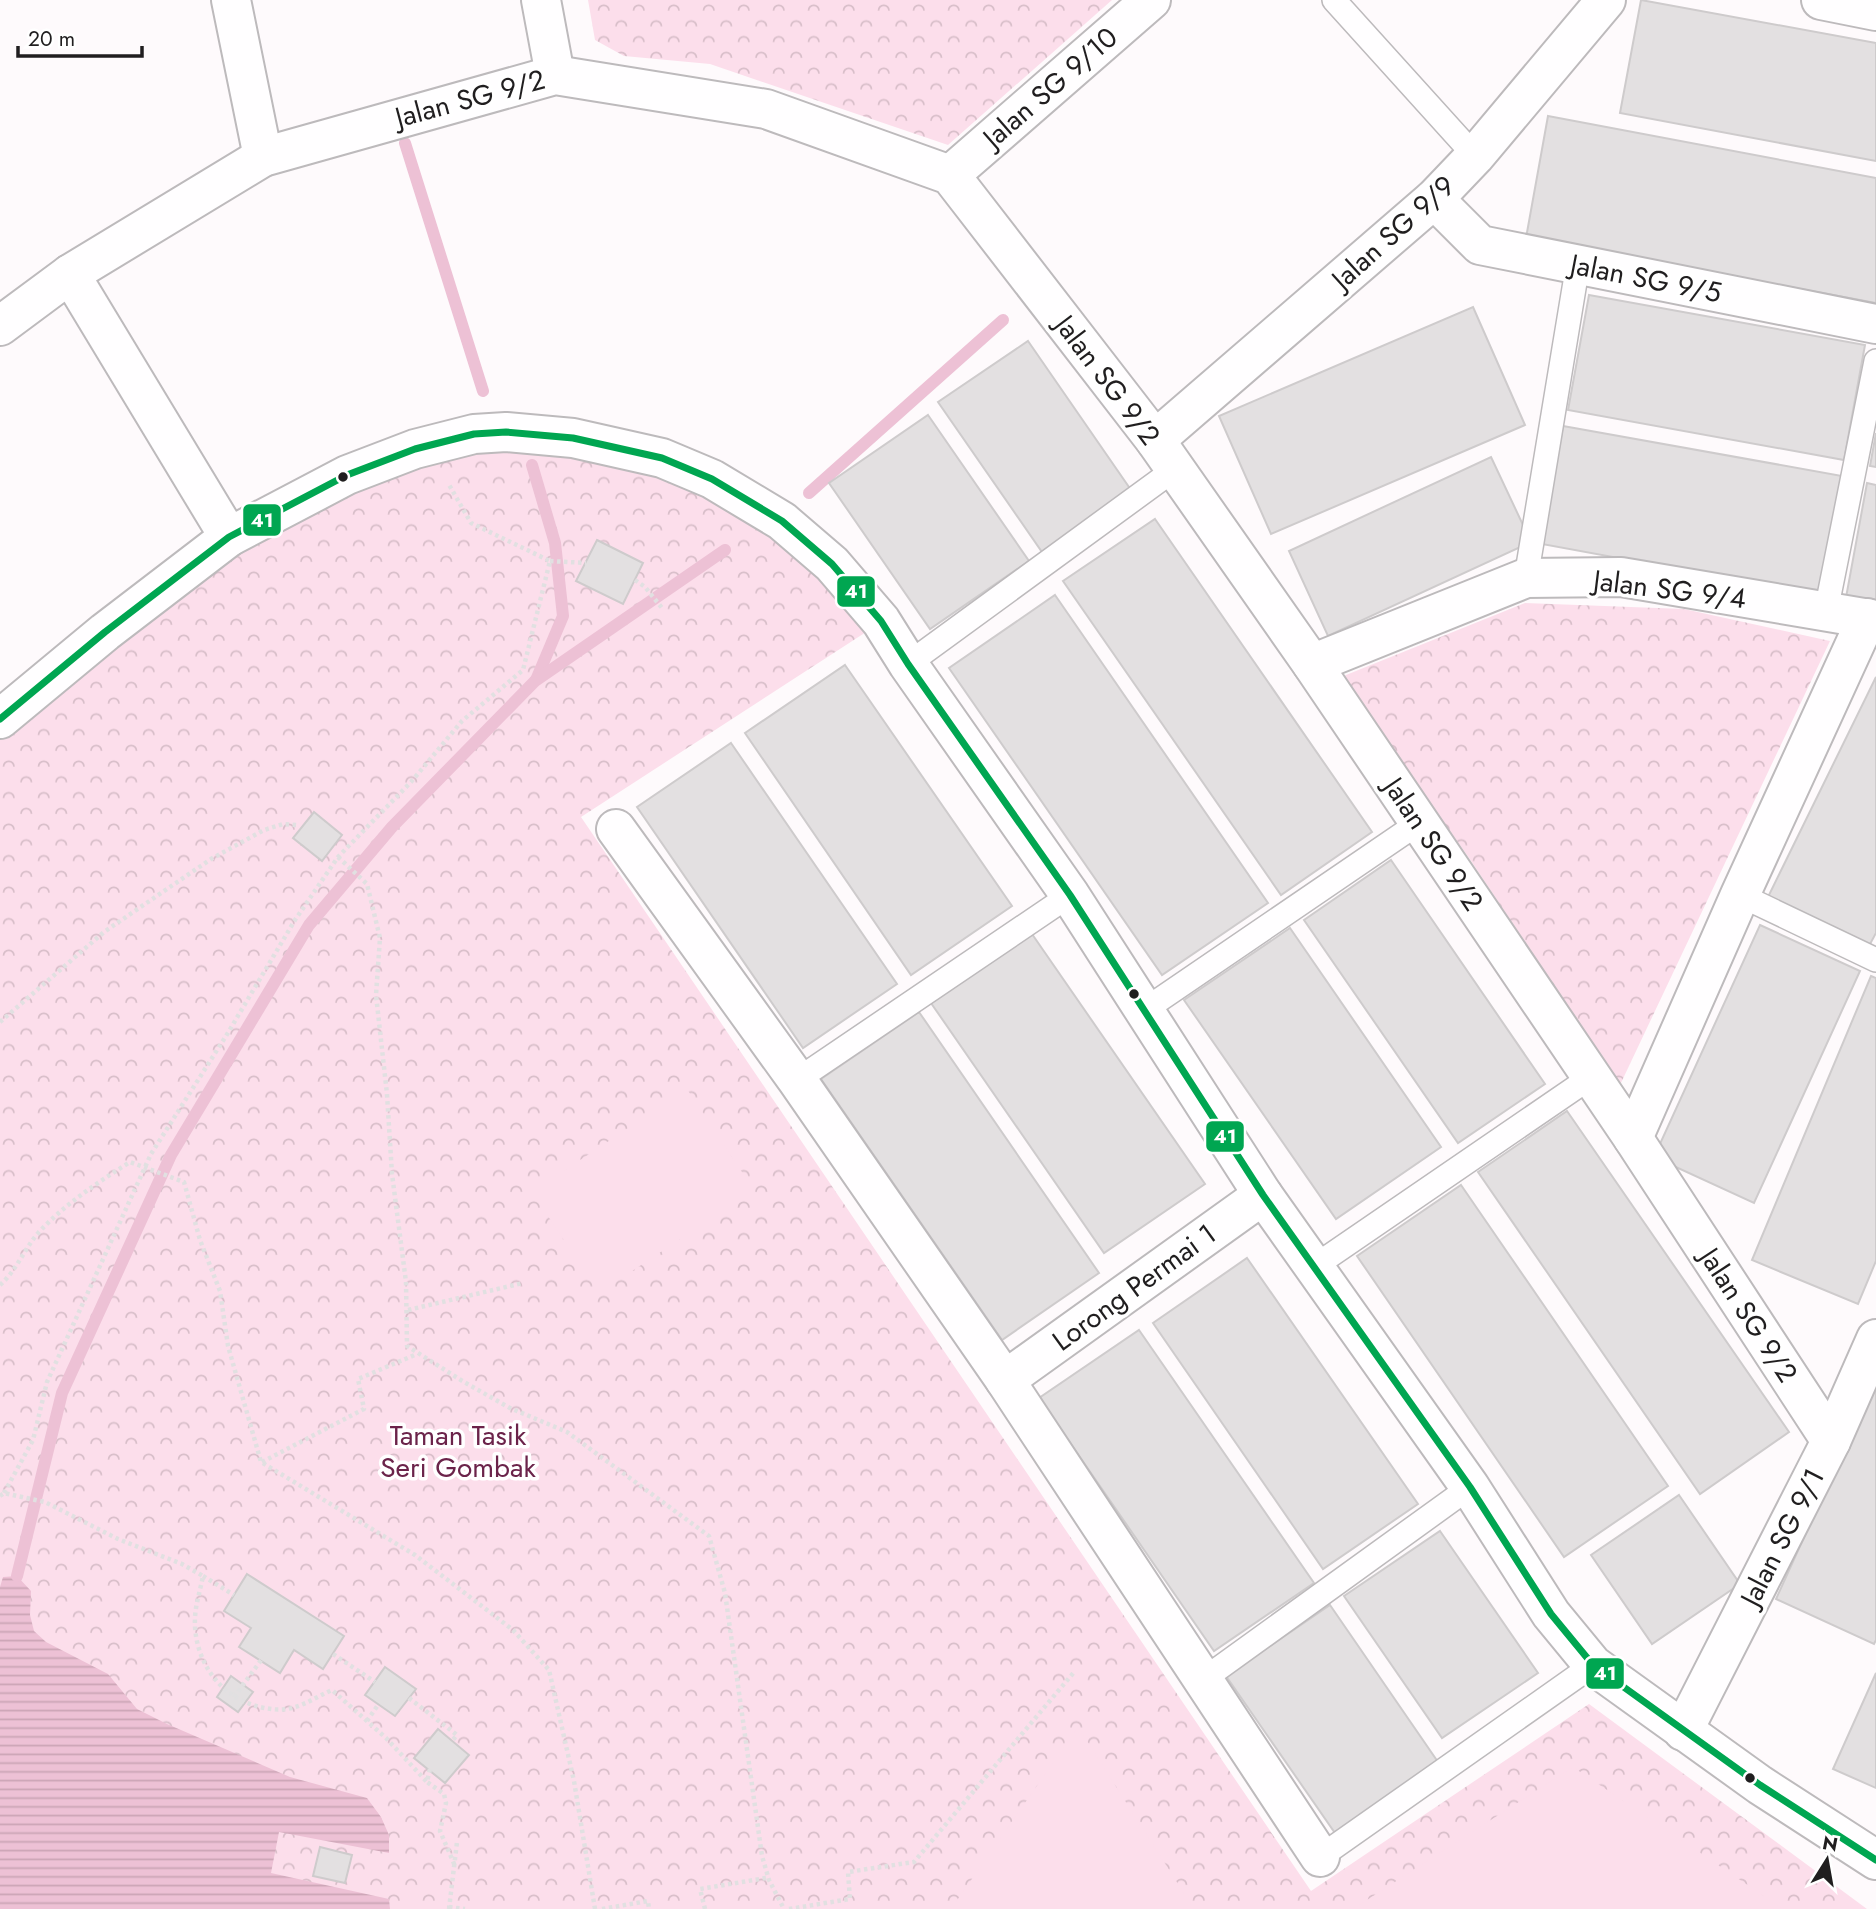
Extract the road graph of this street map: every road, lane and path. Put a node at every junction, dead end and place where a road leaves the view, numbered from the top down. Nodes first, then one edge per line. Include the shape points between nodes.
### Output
1 (231, 0) edge
2 (541, 0) edge
3 (1151, 0) edge
4 (1334, 0) edge
5 (1606, 0) edge
6 (1821, 0) edge
7 (1876, 11) edge
8 (555, 75) junction
9 (1475, 156) junction
10 (263, 157) junction
11 (950, 175) junction
12 (1434, 199) junction
13 (1578, 264) junction
14 (70, 274) junction
15 (1876, 324) edge
16 (0, 326) edge
17 (1876, 361) edge
18 (1165, 455) junction
19 (445, 478) dead end
20 (229, 537) junction
21 (550, 561) junction
22 (586, 563) dead end
23 (1526, 578) junction
24 (635, 580) dead end
25 (662, 608) dead end
26 (1826, 611) junction
27 (1871, 619) edge
28 (908, 664) junction
29 (1312, 664) junction
30 (0, 719) edge
31 (1420, 822) junction
32 (297, 825) dead end
33 (616, 829) dead end
34 (334, 847) dead end
35 (340, 855) junction
36 (1070, 895) junction
37 (1740, 895) junction
38 (1876, 960) edge
39 (1143, 1011) junction
40 (0, 1022) edge
41 (1591, 1077) junction
42 (797, 1080) junction
43 (1633, 1138) junction
44 (144, 1167) junction
45 (1263, 1195) junction
46 (1315, 1266) junction
47 (523, 1283) dead end
48 (0, 1285) edge
49 (408, 1310) junction
50 (1876, 1339) edge
51 (417, 1354) junction
52 (1005, 1380) junction
53 (1831, 1441) junction
54 (261, 1462) junction
55 (1470, 1487) junction
56 (2, 1494) edge
57 (203, 1576) junction
58 (234, 1595) dead end
59 (332, 1654) dead end
60 (261, 1659) dead end
61 (1593, 1665) junction
62 (1074, 1671) dead end
63 (1204, 1679) junction
64 (375, 1682) dead end
65 (234, 1697) junction
66 (409, 1698) dead end
67 (378, 1705) dead end
68 (367, 1721) junction
69 (1683, 1731) junction
70 (452, 1741) dead end
71 (430, 1769) dead end
72 (427, 1782) junction
73 (457, 1842) dead end
74 (1320, 1857) joint
75 (1876, 1860) edge
76 (455, 1866) junction
77 (766, 1878) dead end
78 (449, 1908) edge
79 (465, 1909) edge
80 (595, 1909) edge
81 (602, 1909) edge
82 (649, 1909) edge
83 (705, 1909) edge
84 (787, 1909) edge

1 - 10 street
2 - 8 street
3 - 11 street, Jalan SG 9/10
4 - 9 lane
5 - 9 street, Jalan SG 9/9
6 - 7 street
8 - 10 street, Jalan SG 9/2
8 - 11 street, Jalan SG 9/2 via 766,108
9 - 12 street, Jalan SG 9/9
10 - 14 street, Jalan SG 9/2
11 - 18 street, Jalan SG 9/2
12 - 13 street, Jalan SG 9/5 via 1480,245
12 - 18 street, Jalan SG 9/9
13 - 15 street, Jalan SG 9/5
13 - 23 lane
14 - 16 street, Jalan SG 9/2
14 - 20 street
17 - 26 lane
18 - 28 lane
18 - 29 street, Jalan SG 9/2
19 - 21 path via 471,523
20 - 28 street via 337,480 415,449 474,434 573,438 662,458 712,480 782,521 832,564 881,621
20 - 30 street
21 - 22 path
21 - 35 path via 523,670 462,721
23 - 26 street, Jalan SG 9/4 via 1621,577
23 - 29 street, Jalan SG 9/4
24 - 25 path
26 - 27 street, Jalan SG 9/4
27 - 37 street
28 - 36 street
29 - 31 street, Jalan SG 9/2
31 - 39 lane
31 - 41 street, Jalan SG 9/2
32 - 40 path via 264,830 211,859 104,932
33 - 42 street
34 - 35 path
35 - 44 path via 295,920
35 - 49 path via 368,884 380,938 376,995
36 - 39 street
36 - 42 lane
37 - 38 lane
37 - 43 street
39 - 45 street
41 - 43 street, Jalan SG 9/2
41 - 46 lane
42 - 52 street
43 - 53 street, Jalan SG 9/2
44 - 48 path via 130,1162 84,1192 38,1233
44 - 54 path via 184,1182 220,1291 228,1346
44 - 56 path via 47,1382 33,1440
45 - 46 street
45 - 52 street, Lorong Permai 1
46 - 55 street
47 - 49 path
49 - 51 path via 407,1346
50 - 53 street, Jalan SG 9/1
51 - 54 path via 358,1379 364,1409
51 - 84 path via 510,1408 567,1432 709,1536 726,1593 762,1856 769,1880
52 - 63 street
53 - 69 street, Jalan SG 9/1
54 - 80 path via 415,1555 513,1630 549,1670 574,1781
55 - 61 street via 1551,1614
55 - 63 lane
56 - 57 path via 45,1502
57 - 58 path
57 - 65 path via 195,1610 201,1658 215,1681
59 - 64 path
60 - 65 path
61 - 69 street
61 - 74 lane
62 - 84 path via 914,1862 848,1872 850,1899
63 - 74 street
65 - 68 path via 258,1707 284,1710 332,1690
66 - 70 path via 457,1735
67 - 68 path
68 - 72 path
69 - 75 street
71 - 72 path
72 - 76 path via 444,1794 440,1831
73 - 76 path
76 - 78 path
77 - 83 path via 700,1889
78 - 79 path
81 - 82 path via 648,1901

